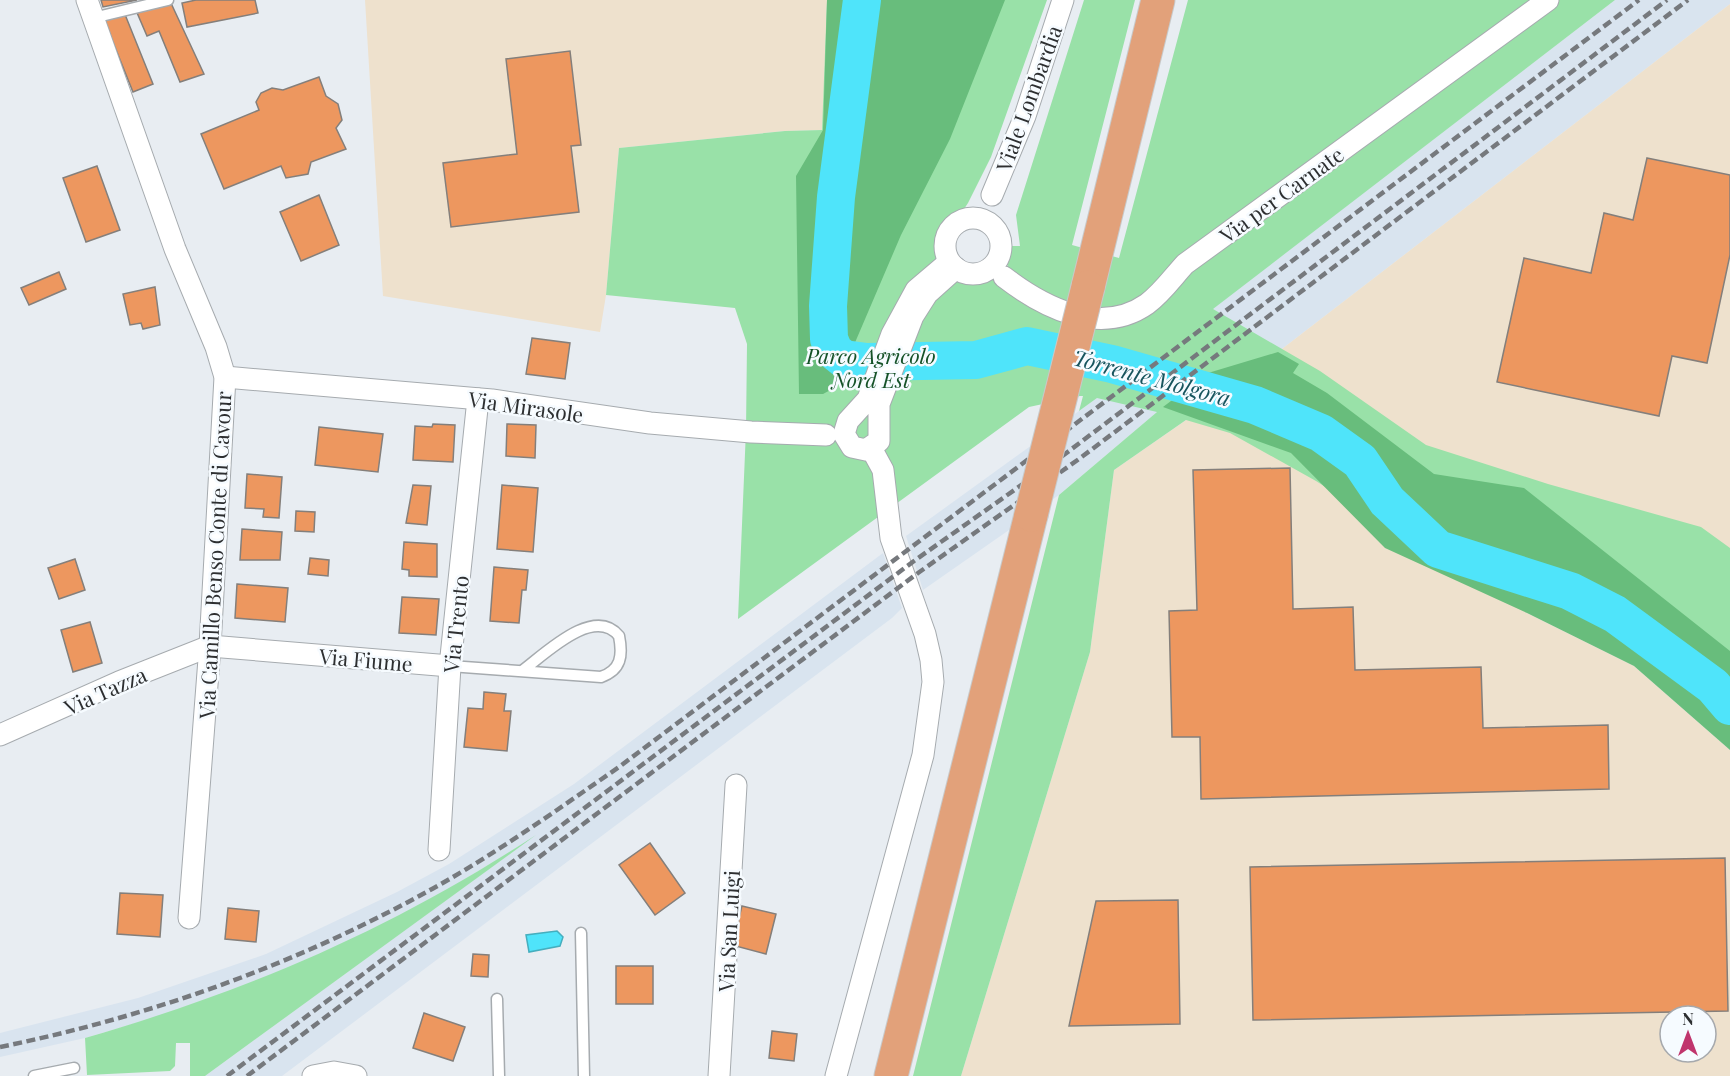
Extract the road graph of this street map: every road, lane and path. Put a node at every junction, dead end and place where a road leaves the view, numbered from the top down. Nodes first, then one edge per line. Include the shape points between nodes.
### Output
1 (168, 0) edge
2 (1063, 0) edge
3 (1158, 0) edge
4 (1548, 0) edge
5 (90, 9) edge
6 (992, 195) junction
7 (970, 218) junction
8 (992, 225) junction
9 (953, 265) junction
10 (995, 270) junction
11 (225, 377) junction
12 (478, 399) junction
13 (874, 401) junction
14 (848, 440) junction
15 (210, 646) junction
16 (450, 666) junction
17 (522, 671) junction
18 (0, 735) edge
19 (736, 785) dead end
20 (439, 850) dead end
21 (189, 918) dead end
22 (581, 933) dead end
23 (497, 999) dead end
24 (74, 1068) dead end
25 (34, 1076) edge
26 (313, 1076) edge
27 (356, 1076) edge
28 (499, 1076) edge
29 (584, 1076) edge
30 (719, 1076) edge
31 (836, 1076) edge
32 (891, 1076) edge

1 - 5 lane
2 - 6 street, Viale Lombardia via 1025,116
3 - 32 main road, bridge
4 - 10 street, Via per Carnate via 1185,264 1159,294 1137,310 1095,318 1068,314 1032,297
5 - 11 street, Via Camillo Benso Conte di Cavour
6 - 7 street, Viale Lombardia
6 - 8 street, Viale Lombardia
7 - 8 street
7 - 9 street via 948,232 945,247
8 - 10 street via 1001,241
9 - 10 street via 964,273
9 - 13 street via 916,290
11 - 12 street, Via Mirasole
11 - 15 street, Via Camillo Benso Conte di Cavour
12 - 14 street, Via Mirasole via 650,423
12 - 16 street, Via Trento
13 - 14 street via 848,420
13 - 14 street via 880,435
14 - 31 street via 883,470 891,537 925,634 933,682 923,754
15 - 16 street, Via Fiume
15 - 18 street, Via Tazza
15 - 21 street, Via Camillo Benso Conte di Cavour
16 - 17 lane, Via Fiume
16 - 20 street, Via Trento
17 - 17 lane, Via Fiume via 601,677 611,674 619,665 619,636 602,625 591,625 578,630
19 - 30 street, Via San Luigi
22 - 29 lane
23 - 28 lane
24 - 25 lane
26 - 27 street via 334,1072

